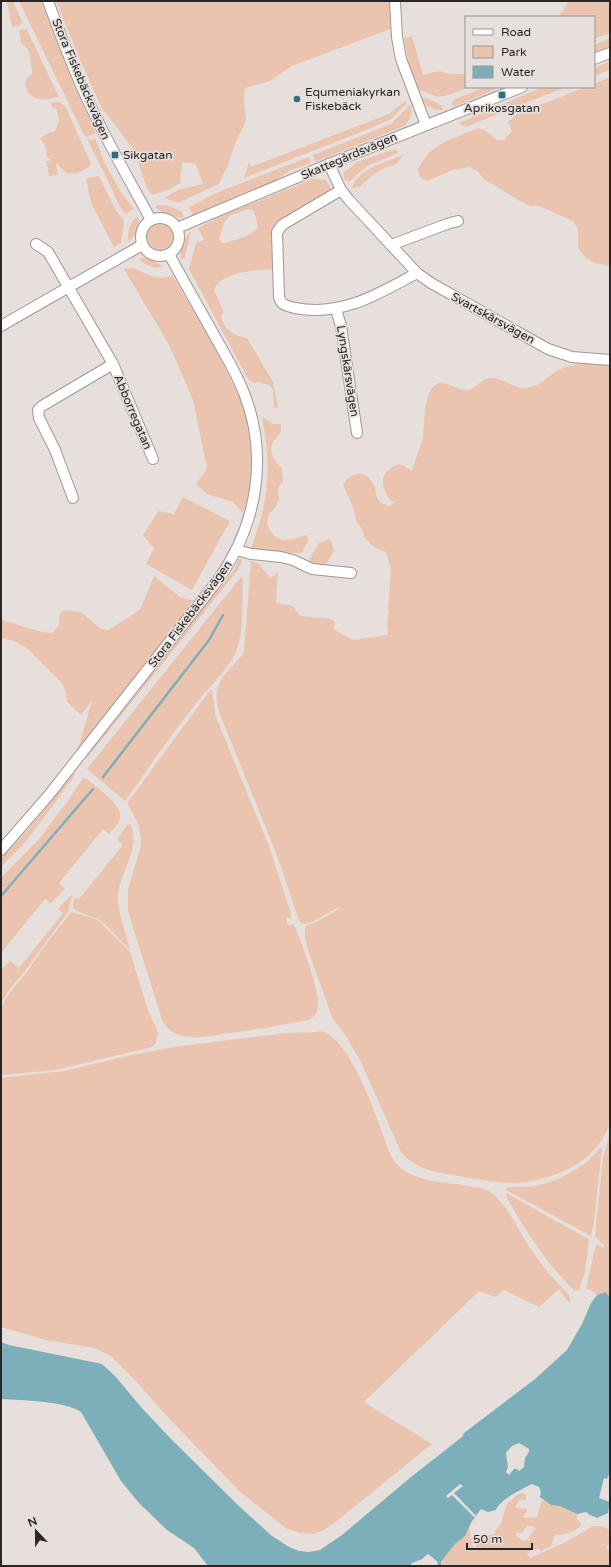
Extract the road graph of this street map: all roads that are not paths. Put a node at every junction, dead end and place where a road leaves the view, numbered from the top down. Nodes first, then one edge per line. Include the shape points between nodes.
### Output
1 (48, 1) edge
2 (395, 1) edge
3 (610, 53) edge
4 (595, 59) edge
5 (519, 88) edge
6 (426, 125) junction
7 (329, 164) junction
8 (341, 190) junction
9 (151, 220) junction
10 (458, 221) dead end
11 (177, 228) junction
12 (36, 244) dead end
13 (391, 245) junction
14 (142, 246) junction
15 (170, 254) junction
16 (417, 273) junction
17 (68, 287) junction
18 (336, 309) junction
19 (1, 326) edge
20 (610, 360) edge
21 (113, 364) junction
22 (357, 433) dead end
23 (153, 459) dead end
24 (73, 498) dead end
25 (237, 550) junction
26 (351, 573) dead end
27 (1, 850) edge

1 - 9 street, Stora Fiskebäcksvägen via 91,108
2 - 6 street via 401,59
3 - 4 street
5 - 6 street, Skattegårdsvägen
6 - 7 street, Skattegårdsvägen
7 - 8 street, Svartskärsvägen
7 - 11 street, Skattegårdsvägen
8 - 13 street, Svartskärsvägen
8 - 18 street via 282,225 276,238 280,302 285,306 308,310
9 - 11 street via 164,218
9 - 14 street via 145,224 142,231
10 - 13 street
11 - 15 street via 179,241
12 - 17 street via 48,252
13 - 16 street, Svartskärsvägen
14 - 15 street via 152,255 161,257
14 - 17 street
15 - 25 street, Stora Fiskebäcksvägen via 233,369 252,419 257,459 256,487 248,524
16 - 18 street via 381,293
16 - 20 street, Svartskärsvägen via 548,349 572,357
17 - 19 street
17 - 21 street, Abborregatan
18 - 22 street, Lyngskärsvägen via 341,326
21 - 23 street, Abborregatan
21 - 24 street, Abborregatan via 38,410 39,418 55,450
25 - 26 street via 293,560 312,569
25 - 27 street, Stora Fiskebäcksvägen via 209,592 48,796

